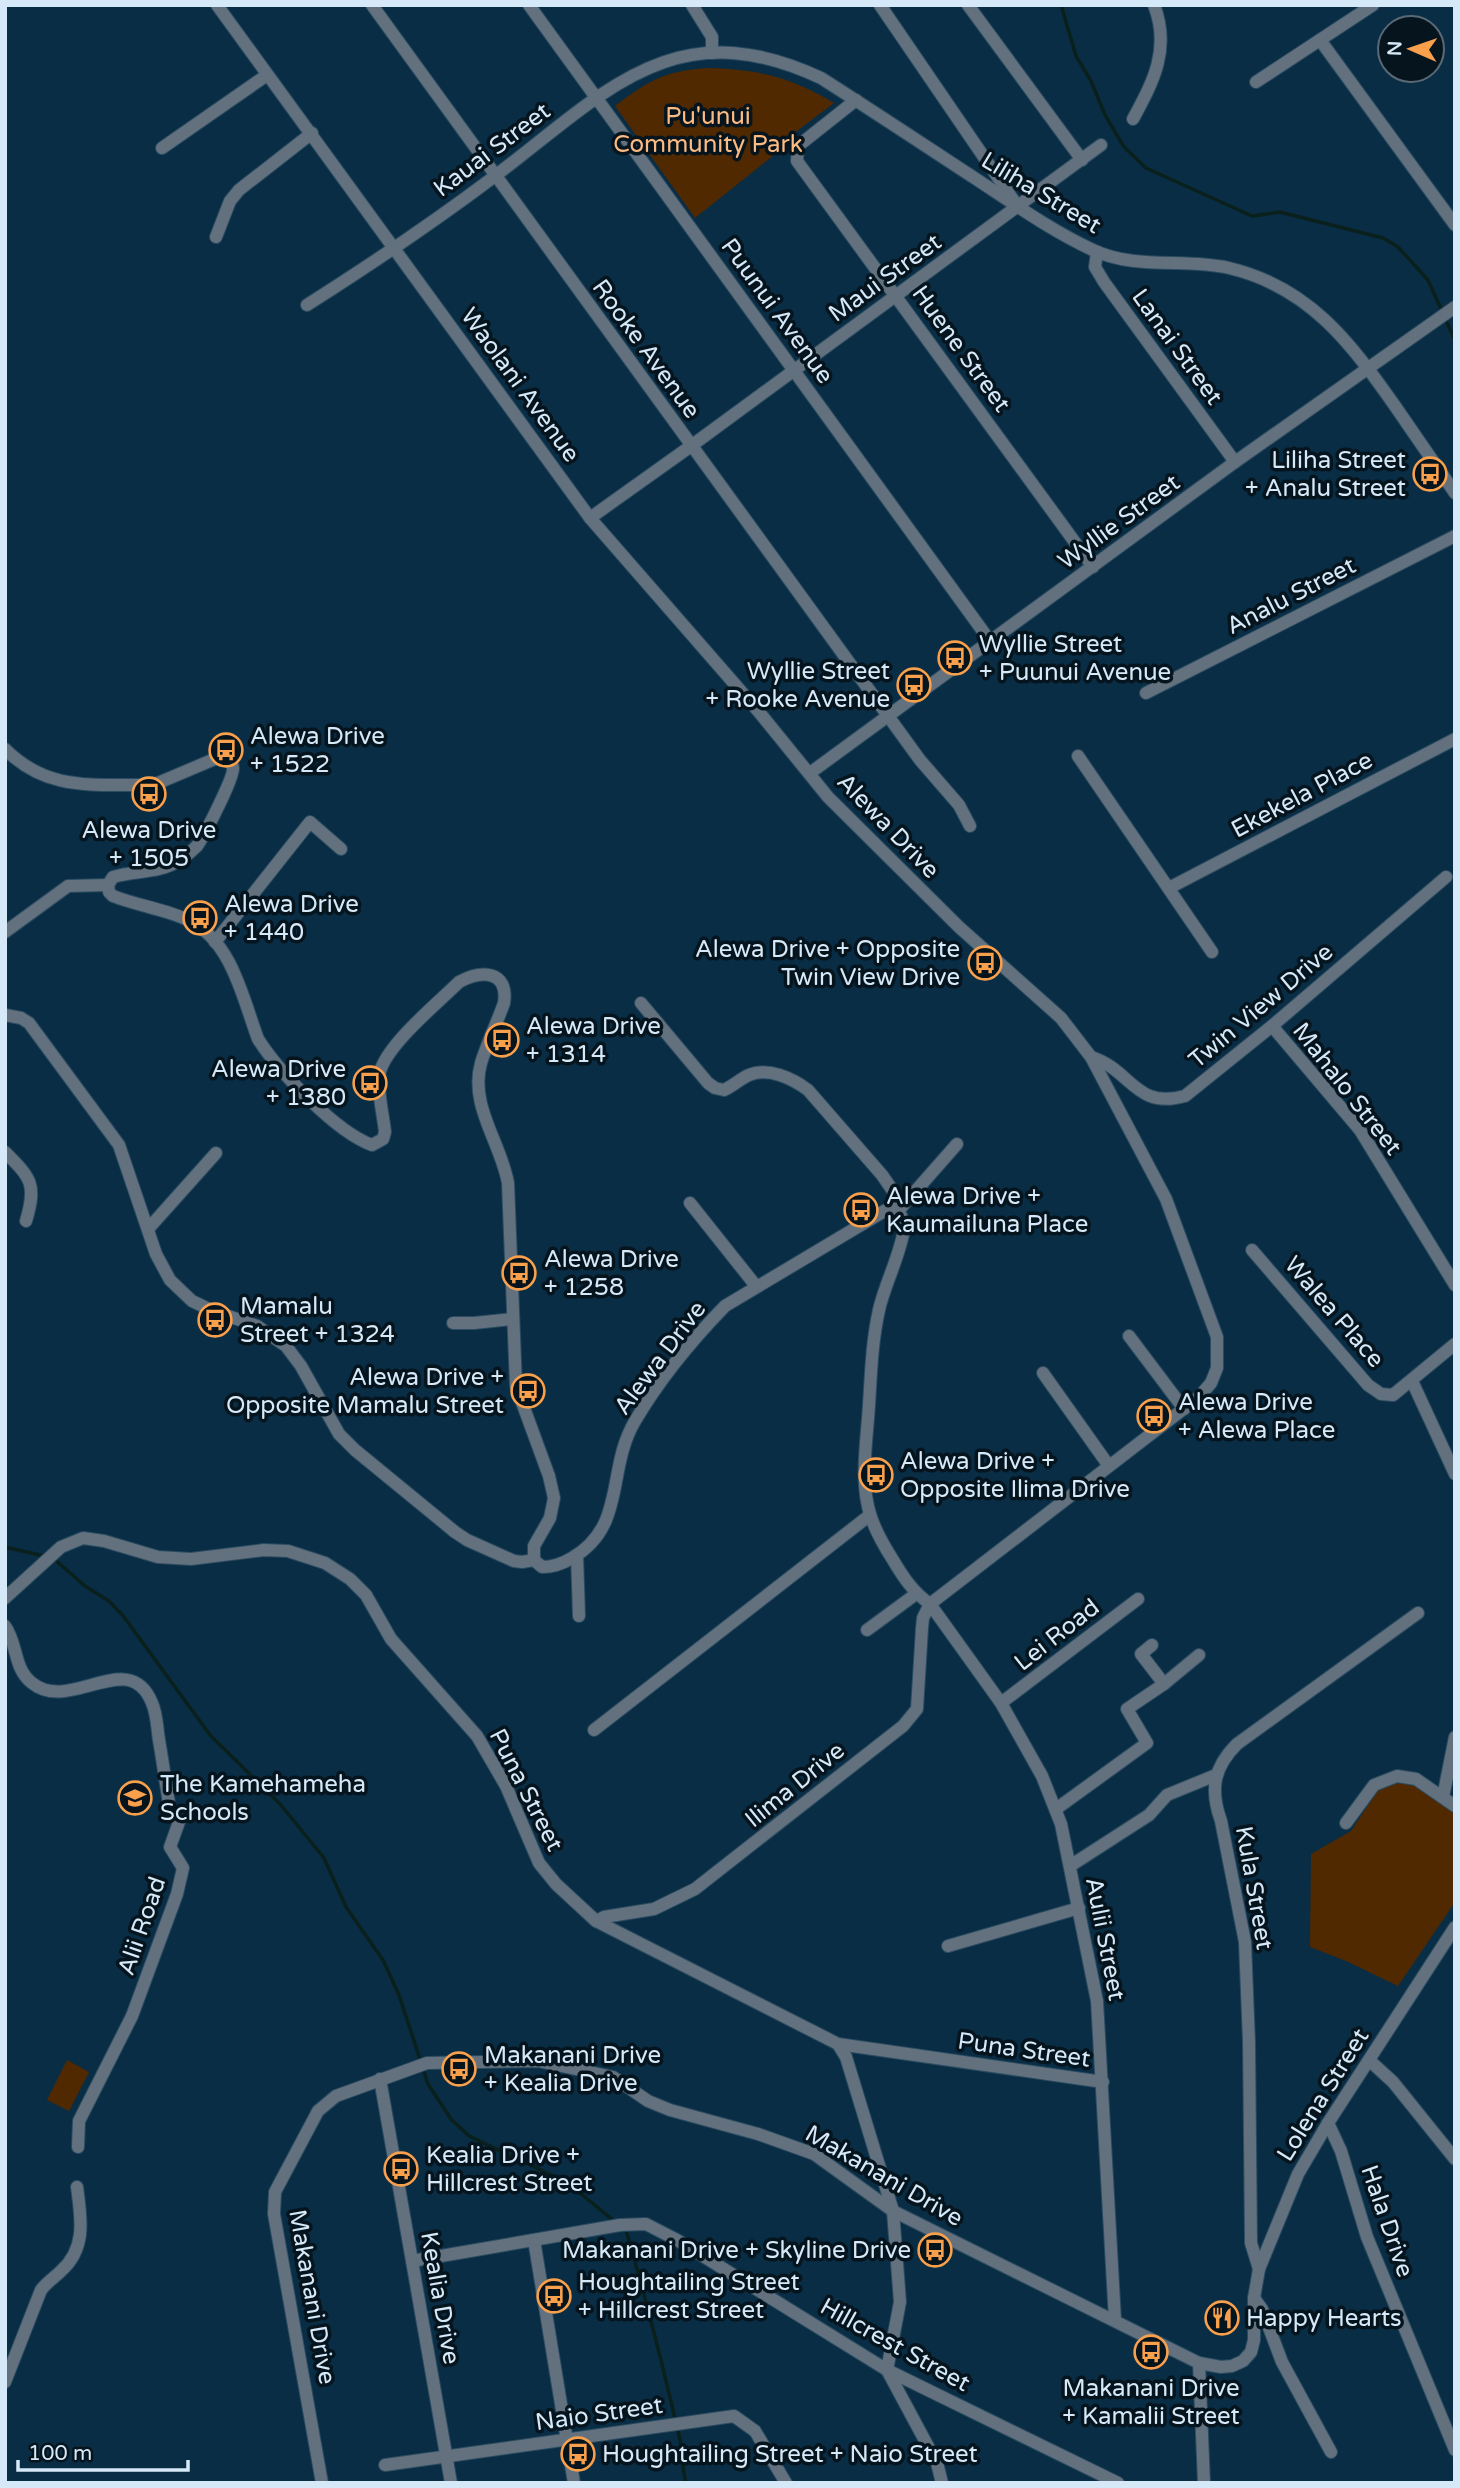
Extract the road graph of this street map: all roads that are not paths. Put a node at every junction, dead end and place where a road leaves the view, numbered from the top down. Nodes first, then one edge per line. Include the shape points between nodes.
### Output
1 (217, 5) edge
2 (372, 5) edge
3 (529, 5) edge
4 (692, 5) edge
5 (880, 5) edge
6 (968, 5) edge
7 (1154, 5) edge
8 (1373, 5) edge
9 (1320, 40) junction
10 (712, 53) junction
11 (267, 75) junction
12 (1256, 82) dead end
13 (596, 98) junction
14 (856, 100) junction
15 (1133, 119) dead end
16 (312, 133) junction
17 (1101, 145) dead end
18 (162, 148) dead end
19 (1082, 160) junction
20 (494, 176) junction
21 (1018, 207) junction
22 (1455, 225) edge
23 (216, 237) dead end
24 (395, 249) junction
25 (1097, 252) junction
26 (896, 296) junction
27 (307, 305) dead end
28 (1451, 309) edge
29 (1368, 368) junction
30 (794, 369) junction
31 (691, 446) junction
32 (1235, 462) junction
33 (1455, 493) edge
34 (590, 518) junction
35 (1455, 536) edge
36 (1093, 567) junction
37 (990, 641) junction
38 (1146, 693) dead end
39 (888, 716) junction
40 (1455, 739) edge
41 (5, 749) edge
42 (1078, 756) dead end
43 (810, 773) junction
44 (970, 827) dead end
45 (341, 849) dead end
46 (1446, 877) dead end
47 (108, 885) junction
48 (1169, 888) junction
49 (5, 932) edge
50 (215, 942) junction
51 (1212, 952) dead end
52 (641, 1003) dead end
53 (5, 1015) edge
54 (1272, 1026) junction
55 (1091, 1057) junction
56 (957, 1144) dead end
57 (5, 1152) edge
58 (216, 1153) dead end
59 (690, 1203) dead end
60 (898, 1211) junction
61 (26, 1221) dead end
62 (148, 1229) junction
63 (1252, 1250) dead end
64 (1455, 1285) edge
65 (756, 1286) junction
66 (512, 1319) junction
67 (453, 1323) dead end
68 (1129, 1336) dead end
69 (1455, 1344) edge
70 (1043, 1373) dead end
71 (1412, 1381) junction
72 (1184, 1409) junction
73 (1451, 1460) edge
74 (1109, 1466) junction
75 (1455, 1474) edge
76 (870, 1515) junction
77 (577, 1555) junction
78 (534, 1560) junction
79 (916, 1594) junction
80 (5, 1598) edge
81 (1138, 1599) dead end
82 (930, 1604) junction
83 (1418, 1612) dead end
84 (579, 1616) dead end
85 (5, 1626) edge
86 (867, 1630) dead end
87 (1152, 1645) dead end
88 (1199, 1655) dead end
89 (1164, 1684) junction
90 (1001, 1703) junction
91 (594, 1730) dead end
92 (1455, 1737) edge
93 (1216, 1775) junction
94 (1443, 1797) junction
95 (1455, 1806) edge
96 (1056, 1809) junction
97 (1346, 1823) dead end
98 (1070, 1866) junction
99 (1079, 1908) junction
100 (596, 1922) junction
101 (1455, 1927) edge
102 (948, 1946) dead end
103 (838, 2044) junction
104 (1370, 2061) junction
105 (380, 2079) junction
106 (1102, 2082) junction
107 (1328, 2123) junction
108 (78, 2147) dead end
109 (1455, 2159) edge
110 (76, 2187) dead end
111 (893, 2211) junction
112 (534, 2240) junction
113 (412, 2261) junction
114 (1259, 2269) junction
115 (1254, 2298) junction
116 (1115, 2320) junction
117 (1199, 2363) junction
118 (887, 2370) junction
119 (5, 2382) edge
120 (567, 2441) junction
121 (1455, 2450) edge
122 (1331, 2452) dead end
123 (447, 2456) junction
124 (385, 2465) dead end
125 (322, 2483) edge
126 (452, 2483) edge
127 (574, 2483) edge
128 (786, 2483) edge
129 (942, 2483) edge
130 (1118, 2483) edge
131 (1204, 2483) edge

1 - 11 street, Waolani Avenue
2 - 20 street, Rooke Avenue
3 - 13 street, Puunui Avenue
4 - 10 street via 712,37
5 - 21 street
6 - 19 street
7 - 15 street via 1160,55 1155,78
8 - 9 street
9 - 12 street
9 - 22 street
10 - 13 street, Kauai Street via 654,65
10 - 14 street, Liliha Street via 767,57 793,65
11 - 16 street, Waolani Avenue
11 - 18 street
13 - 20 street, Kauai Street
13 - 30 street, Puunui Avenue
14 - 21 street, Liliha Street
14 - 26 street, Huene Street via 798,146 796,161
16 - 23 street via 239,190
16 - 24 street, Waolani Avenue
17 - 19 street, Maui Street
19 - 21 street, Maui Street
20 - 24 street, Kauai Street
20 - 31 street, Rooke Avenue
21 - 25 street, Liliha Street
21 - 26 street, Maui Street
24 - 27 street, Kauai Street
24 - 34 street, Waolani Avenue
25 - 29 street, Liliha Street via 1143,261 1209,264 1266,281 1312,307
25 - 32 street, Lanai Street via 1095,267 1104,282
26 - 30 street, Maui Street
26 - 36 street, Huene Street
28 - 29 street, Wyllie Street
29 - 32 street, Wyllie Street
29 - 33 street, Liliha Street
30 - 31 street, Maui Street
30 - 37 street, Puunui Avenue
31 - 34 street, Maui Street
31 - 39 street, Rooke Avenue
32 - 36 street, Wyllie Street
34 - 43 street, Waolani Avenue
35 - 38 street, Analu Street
36 - 37 street, Wyllie Street
37 - 39 street, Wyllie Street
39 - 43 street, Wyllie Street
39 - 44 street, Rooke Avenue via 959,805
40 - 48 street, Ekekela Place
41 - 47 street via 37,774 61,782 145,785 217,758 231,762 230,780 204,834 189,853 161,870 113,877
42 - 48 street
43 - 55 street, Alewa Drive via 920,889 1061,1018
45 - 50 street via 310,822
46 - 54 street, Twin View Drive
47 - 49 street via 68,887
47 - 50 street via 113,896 192,922
48 - 51 street
50 - 66 street via 230,964 265,1050 314,1104 372,1145 383,1139 385,1132 379,1079 392,1049 471,975 491,975 503,985 504,1003 481,1063 479,1086 508,1183
52 - 60 street via 715,1088 724,1090 749,1075 766,1072 808,1090 882,1175 893,1191
53 - 62 street, Alewa Drive via 29,1023 113,1135
54 - 55 street, Twin View Drive via 1198,1087 1172,1100 1145,1095 1111,1065
54 - 64 street, Mahalo Street via 1360,1130
55 - 72 street, Alewa Drive via 1166,1199 1217,1337 1217,1368 1210,1383
56 - 60 street
57 - 61 street via 25,1172 33,1197
58 - 62 street
59 - 65 street
60 - 65 street, Alewa Drive via 886,1210
60 - 76 street via 903,1218 902,1235 873,1343 866,1464
62 - 78 street, Alewa Drive via 165,1273 183,1294 202,1307 257,1326 293,1354 332,1426 355,1450 467,1539 514,1560
63 - 71 street, Walea Place via 1368,1385 1381,1394 1393,1395
65 - 77 street, Alewa Drive via 704,1327 635,1420 618,1463 605,1525 596,1541
66 - 67 street
66 - 78 street via 516,1386 554,1498 550,1518 534,1546
68 - 72 street
69 - 71 street, Walea Place
70 - 74 street
71 - 73 street
72 - 74 street, Alewa Drive
73 - 75 street
74 - 82 street, Alewa Drive
76 - 79 street
76 - 91 street
77 - 78 street, Alewa Drive via 551,1567
77 - 84 street
79 - 82 street
79 - 86 street
80 - 100 street, Puna Street via 61,1547 83,1538 158,1558 191,1559 264,1549 325,1563 366,1595 391,1639 477,1735 506,1786 538,1863
81 - 90 street, Lei Road
82 - 90 street, Aulii Street
82 - 100 street, Ilima Drive via 922,1628 917,1709 903,1726 695,1889 654,1909
83 - 93 street via 1237,1744
85 - 108 street, Alii Road via 23,1675 38,1688 66,1692 114,1678 132,1682 146,1692 154,1708 170,1809 179,1822 170,1847 183,1868 177,1895 127,2028 79,2121
87 - 89 street via 1141,1654
88 - 89 street
89 - 96 street via 1127,1709 1147,1743
90 - 96 street, Aulii Street
92 - 94 street
93 - 98 street via 1167,1795 1149,1815
93 - 114 street, Kula Street via 1214,1803 1245,1942 1251,2243
94 - 95 street
94 - 97 street via 1416,1779 1397,1776 1374,1785
96 - 98 street, Aulii Street
98 - 99 street, Aulii Street
99 - 102 street
99 - 106 street, Aulii Street via 1097,2001
100 - 103 street, Puna Street
101 - 104 street, Lolena Street
103 - 106 street, Puna Street
103 - 111 street via 846,2057
104 - 107 street, Lolena Street
104 - 109 street via 1394,2082
105 - 111 street, Makanani Drive via 427,2063 538,2061 613,2077 670,2110 814,2154
105 - 113 street, Kealia Drive
105 - 125 street, Makanani Drive via 336,2096 318,2112 275,2192 274,2214
106 - 116 street, Aulii Street
107 - 114 street, Lolena Street via 1298,2174
107 - 121 street, Hala Drive via 1367,2237
110 - 119 street via 82,2230 77,2250 41,2290
111 - 116 street, Makanani Drive
111 - 118 street via 900,2302
112 - 113 street, Hillcrest Street
112 - 118 street, Hillcrest Street via 646,2224
112 - 120 street
113 - 123 street, Kealia Drive
114 - 115 street, Lolena Street
115 - 117 street, Makanani Drive via 1254,2346 1247,2357 1226,2367
115 - 122 street
116 - 117 street, Makanani Drive
117 - 131 street
118 - 129 street via 937,2463
118 - 130 street, Hillcrest Street
120 - 123 street, Naio Street
120 - 127 street
120 - 128 street, Naio Street via 734,2416 755,2431
123 - 124 street, Naio Street
123 - 126 street, Kealia Drive

